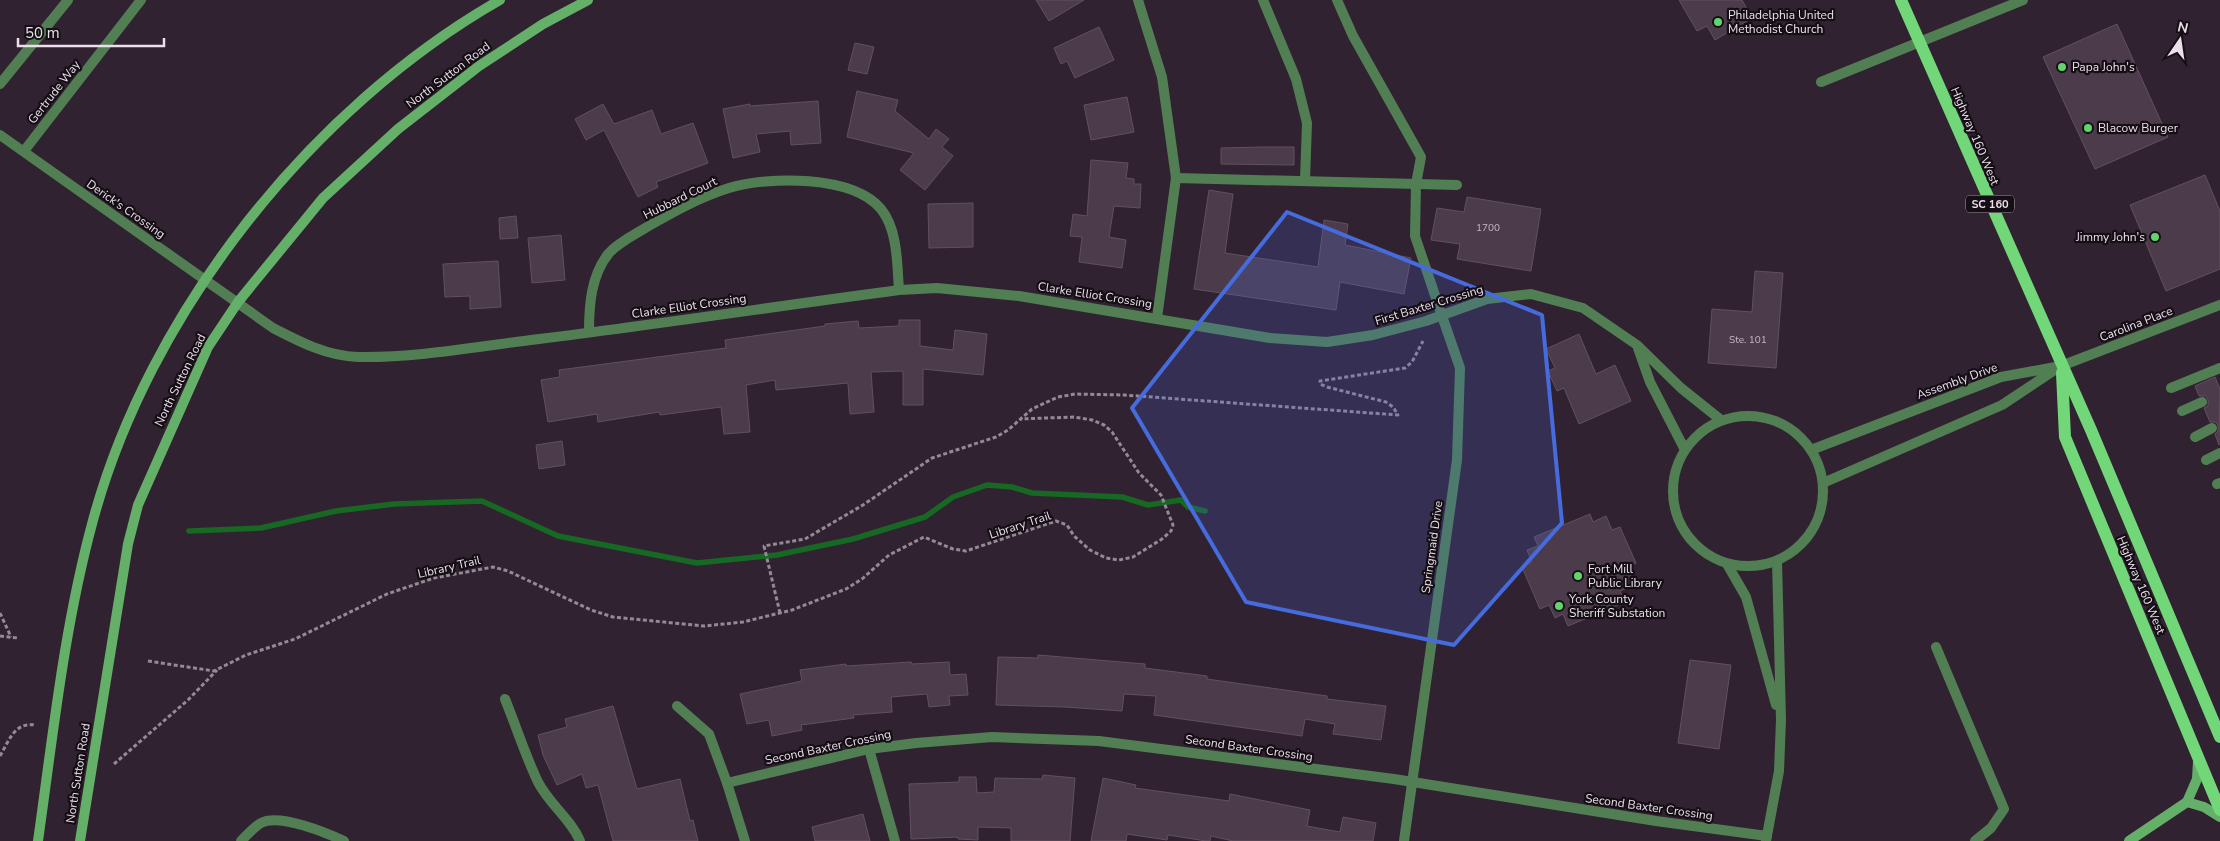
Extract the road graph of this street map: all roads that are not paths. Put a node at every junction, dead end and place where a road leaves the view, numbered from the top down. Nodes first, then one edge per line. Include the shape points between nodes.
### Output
1 (68, 0) edge
2 (141, 0) edge
3 (500, 0) edge
4 (588, 0) edge
5 (1138, 0) edge
6 (1262, 0) edge
7 (1336, 0) edge
8 (1901, 0) edge
9 (2023, 0) edge
10 (1919, 42) junction
11 (1821, 82) dead end
12 (0, 84) edge
13 (0, 134) edge
14 (24, 151) junction
15 (1176, 178) junction
16 (1305, 180) junction
17 (1416, 184) junction
18 (1457, 185) dead end
19 (204, 279) junction
20 (900, 290) junction
21 (238, 302) junction
22 (2220, 305) edge
23 (1442, 316) junction
24 (1157, 318) junction
25 (590, 332) junction
26 (1637, 345) junction
27 (2061, 366) junction
28 (2220, 368) edge
29 (2172, 388) dead end
30 (2202, 402) dead end
31 (2182, 411) dead end
32 (1721, 420) junction
33 (2212, 428) dead end
34 (2195, 437) dead end
35 (1684, 448) junction
36 (1811, 450) junction
37 (2220, 453) edge
38 (2206, 460) dead end
39 (1823, 483) junction
40 (1777, 561) junction
41 (1728, 564) junction
42 (1936, 647) dead end
43 (506, 699) dead end
44 (677, 706) dead end
45 (1781, 720) junction
46 (2220, 738) edge
47 (869, 749) junction
48 (2198, 755) junction
49 (727, 783) junction
50 (1411, 783) junction
51 (2187, 802) junction
52 (2220, 810) edge
53 (2220, 816) edge
54 (1767, 838) edge
55 (38, 841) edge
56 (80, 841) edge
57 (241, 841) edge
58 (344, 841) edge
59 (580, 841) edge
60 (745, 841) edge
61 (895, 841) edge
62 (1404, 841) edge
63 (1975, 841) edge
64 (2129, 841) edge

1 - 12 street
2 - 14 street, Gertrude Way
3 - 19 main road via 432,43 330,130 279,182
4 - 21 main road, North Sutton Road via 479,66 398,129 323,198
5 - 15 street via 1162,77
6 - 16 street via 1296,79 1306,123
7 - 17 street, Springmaid Drive via 1357,44 1418,150 1421,164
8 - 10 main road, Highway 160 West / SC 160
9 - 10 street
10 - 11 street
10 - 27 main road, Highway 160 West / SC 160
13 - 14 street, Derick's Crossing
14 - 19 street, Derick's Crossing
15 - 16 street
15 - 24 street
16 - 17 street
17 - 18 street
17 - 23 street, Springmaid Drive via 1415,236
19 - 21 street, Derick's Crossing
19 - 55 main road via 148,381 107,477 92,522 68,625
20 - 24 street, Clarke Elliot Crossing via 937,288 1019,296
20 - 25 street, Clarke Elliot Crossing
20 - 25 street, Hubbard Court via 894,238 882,211 873,201 854,190 831,185 756,182 709,195 614,248 603,262 593,287
21 - 25 street, Clarke Elliot Crossing via 273,328 311,348 358,357
21 - 56 main road, North Sutton Road via 208,347 138,506 118,595
22 - 27 street, Carolina Place
23 - 24 street, First Baxter Crossing via 1373,336 1327,342 1270,338
23 - 26 street, First Baxter Crossing via 1487,299 1530,294 1583,308
23 - 50 street, Springmaid Drive via 1460,368 1457,460
26 - 32 street, First Baxter Crossing via 1681,388
26 - 35 street via 1650,382
27 - 36 street, Assembly Drive via 2001,377
27 - 39 street via 2002,405
27 - 46 main road, Highway 160 West
27 - 48 main road, Highway 160 West via 2065,437
28 - 29 street
30 - 31 street
32 - 35 street via 1700,431
32 - 36 street via 1749,416 1777,421 1794,431
33 - 34 street
35 - 41 street via 1674,470 1672,494 1676,517 1688,538 1706,554
36 - 39 street
37 - 38 street
39 - 40 street via 1818,521 1808,538
40 - 41 street via 1752,566
40 - 45 street
41 - 45 street via 1746,597
42 - 63 street via 2004,809 1991,828
43 - 59 street via 538,782
44 - 49 street via 709,734
45 - 54 street via 1779,771
47 - 49 street, Second Baxter Crossing
47 - 50 street, Second Baxter Crossing via 992,737 1099,741
47 - 61 street
48 - 51 main road via 2197,779
48 - 52 main road, Highway 160 West
49 - 60 street
50 - 54 street, Second Baxter Crossing
50 - 62 street, Springmaid Drive
51 - 53 main road
51 - 64 main road
57 - 58 street via 262,822 276,820 298,824

